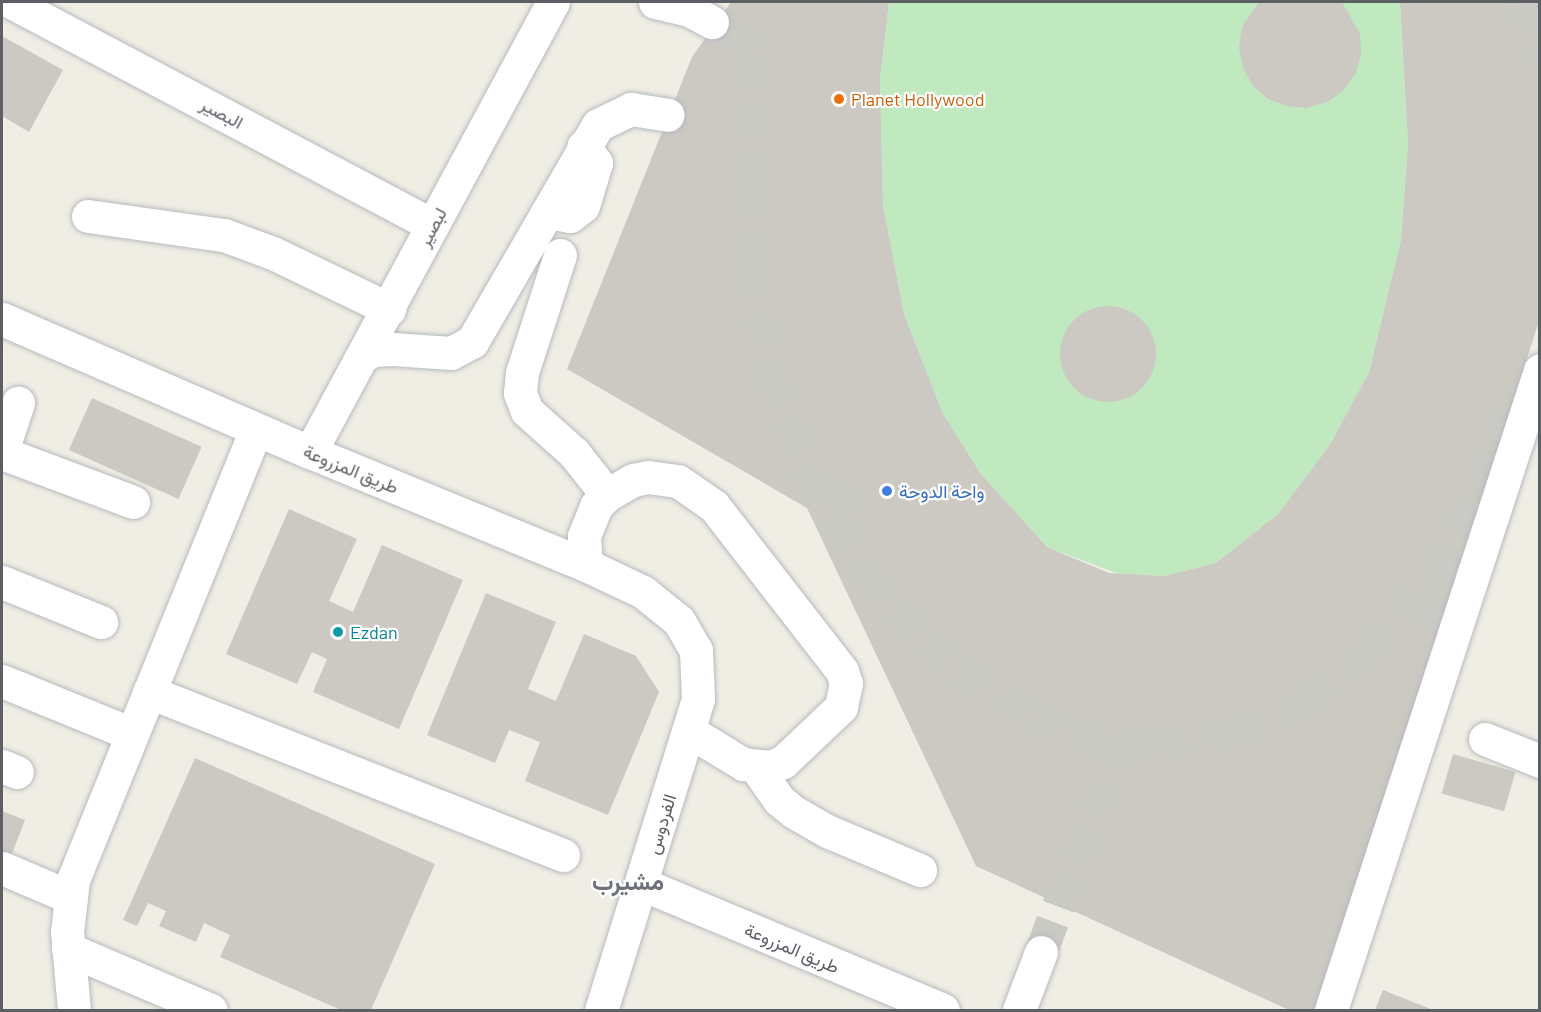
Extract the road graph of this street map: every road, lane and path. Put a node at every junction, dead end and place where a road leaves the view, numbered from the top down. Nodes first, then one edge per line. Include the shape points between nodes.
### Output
1 (11, 2) edge
2 (553, 2) edge
3 (655, 2) edge
4 (702, 11) tunnel mouth
5 (668, 115) dead end
6 (88, 216) dead end
7 (432, 225) junction
8 (560, 255) dead end
9 (388, 309) junction
10 (2, 319) edge
11 (1539, 344) edge
12 (362, 356) junction
13 (1533, 373) edge
14 (18, 403) dead end
15 (256, 429) junction
16 (2, 452) edge
17 (310, 452) junction
18 (607, 495) junction
19 (133, 502) dead end
20 (586, 565) junction
21 (2, 582) edge
22 (102, 622) dead end
23 (691, 635) joint
24 (2, 681) edge
25 (149, 692) junction
26 (689, 731) junction
27 (132, 734) junction
28 (1485, 739) dead end
29 (1539, 761) edge
30 (756, 767) junction
31 (563, 855) dead end
32 (2, 868) edge
33 (920, 870) dead end
34 (642, 884) junction
35 (70, 897) junction
36 (68, 949) junction
37 (1041, 952) tunnel mouth
38 (74, 1011) edge
39 (211, 1011) edge
40 (601, 1011) edge
41 (943, 1011) edge
42 (1019, 1011) edge
43 (1331, 1011) edge

1 - 7 street, البصير
2 - 7 street, لبصير
3 - 4 street
5 - 12 street via 644,108 619,112 598,125 472,342 451,353 393,349 374,350
6 - 9 street via 224,236 275,254
7 - 9 street, لبصير
8 - 18 street via 522,373 520,393 527,411 574,453
9 - 12 street, لبصير
10 - 15 street, طريق المزروعة
11 - 13 street
12 - 17 street, لبصير
13 - 43 street
14 - 16 street
15 - 17 street, طريق المزروعة
15 - 25 street
16 - 19 street
17 - 20 street, طريق المزروعة
18 - 20 street via 596,506 584,536
18 - 30 street via 633,480 648,477 671,479 692,487 714,506 842,671 846,696 833,717 783,762
20 - 23 street, طريق المزروعة via 643,592
21 - 22 street
23 - 26 street, الفردوس via 700,683
24 - 27 street
25 - 27 street
25 - 31 street
26 - 30 street via 743,764
26 - 34 street, الفردوس
27 - 35 street via 79,864
28 - 29 street
30 - 33 street via 773,792 794,812 827,831
32 - 35 street
34 - 40 street, الفردوس
34 - 41 street, طريق المزروعة
35 - 36 street
36 - 38 street
36 - 39 street
37 - 42 street

